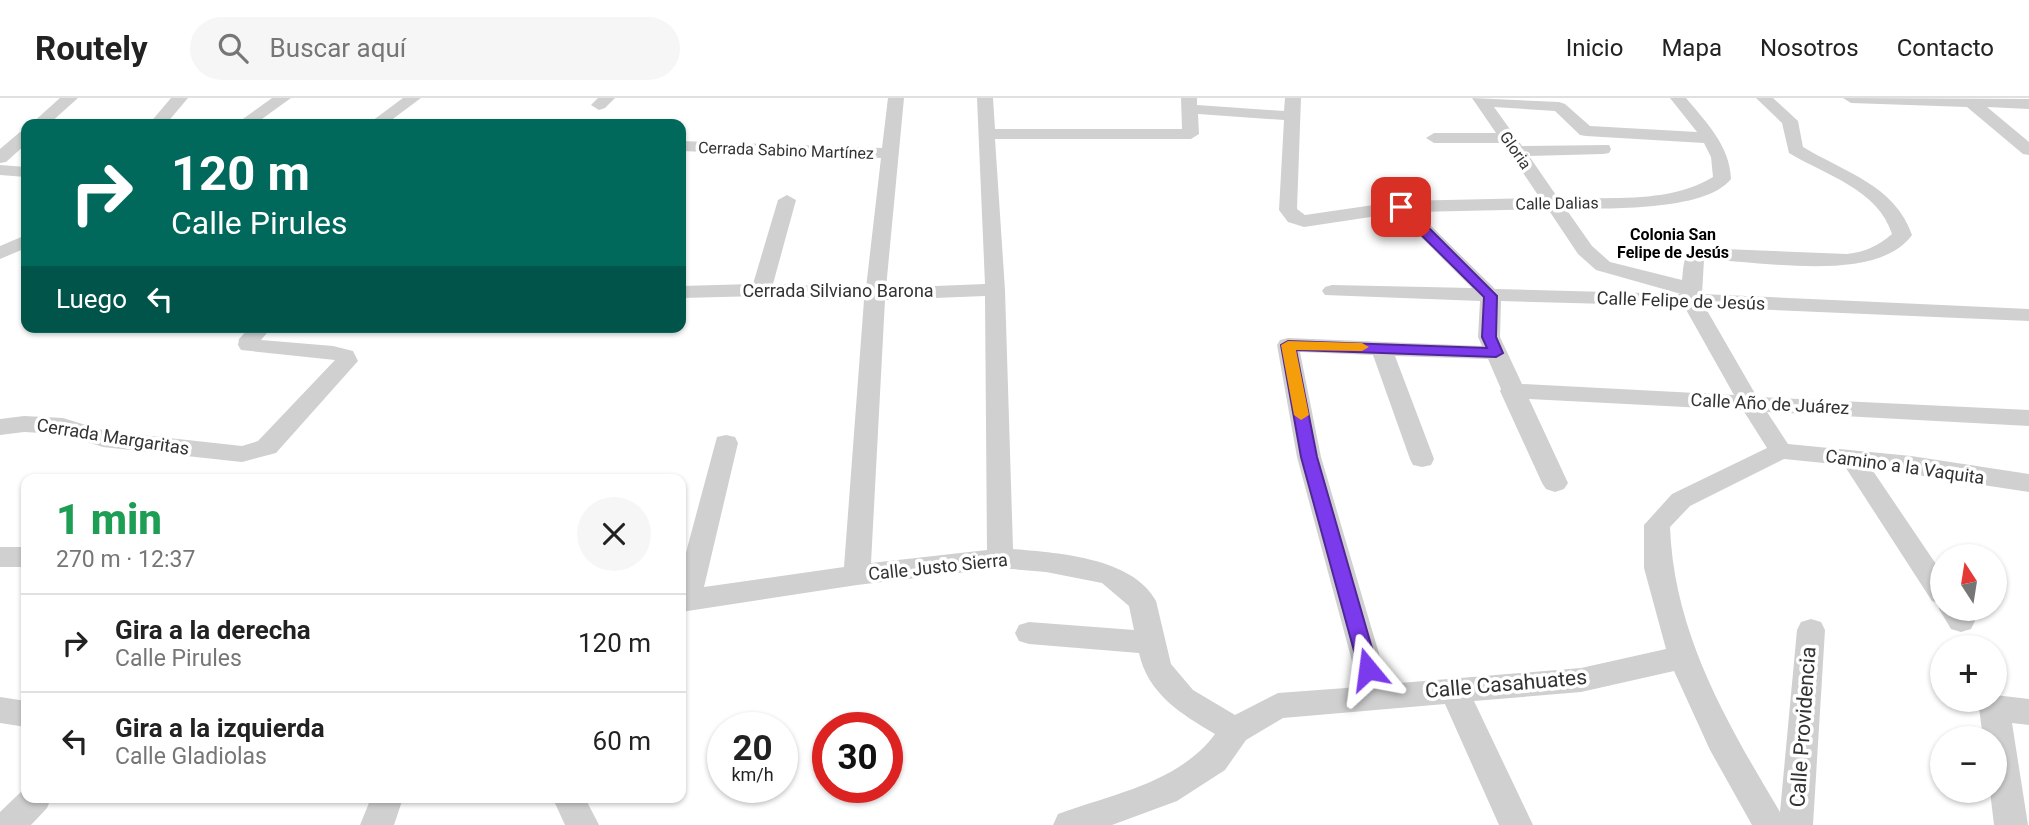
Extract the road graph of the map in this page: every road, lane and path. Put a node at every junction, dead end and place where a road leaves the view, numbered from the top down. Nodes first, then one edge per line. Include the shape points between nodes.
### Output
1 (70, 98) edge
2 (180, 98) edge
3 (283, 98) edge
4 (413, 98) edge
5 (896, 98) edge
6 (985, 98) edge
7 (1678, 98) edge
8 (1765, 98) edge
9 (1851, 98) edge
10 (1481, 100) edge
11 (1968, 100) edge
12 (1189, 104) edge
13 (2029, 104) edge
14 (1292, 107) edge
15 (45, 119) edge
16 (161, 119) edge
17 (252, 119) edge
18 (383, 119) edge
19 (988, 134) junction
20 (1434, 138) dead end
21 (1709, 138) junction
22 (21, 139) edge
23 (1513, 145) junction
24 (686, 146) edge
25 (1603, 149) dead end
26 (2029, 150) edge
27 (892, 153) junction
28 (0, 158) edge
29 (0, 170) edge
30 (21, 172) edge
31 (787, 200) dead end
32 (1553, 203) junction
33 (1401, 207) junction
34 (21, 241) edge
35 (21, 242) edge
36 (0, 247) edge
37 (0, 253) edge
38 (761, 290) junction
39 (996, 290) junction
40 (1332, 291) dead end
41 (686, 292) edge
42 (875, 294) junction
43 (1692, 294) junction
44 (1491, 296) junction
45 (2029, 315) edge
46 (256, 333) edge
47 (1381, 347) junction
48 (1496, 353) junction
49 (1511, 390) junction
50 (1749, 402) junction
51 (2029, 418) edge
52 (0, 427) edge
53 (726, 443) dead end
54 (1781, 451) junction
55 (1422, 459) dead end
56 (1852, 459) junction
57 (1555, 483) dead end
58 (2029, 483) edge
59 (0, 557) edge
60 (21, 557) edge
61 (1000, 558) junction
62 (857, 575) junction
63 (1930, 576) edge
64 (686, 593) edge
65 (686, 601) edge
66 (1811, 630) dead end
67 (1029, 633) dead end
68 (1149, 642) junction
69 (1683, 657) junction
70 (1454, 690) junction
71 (1376, 695) junction
72 (0, 710) edge
73 (2029, 712) edge
74 (21, 713) edge
75 (1235, 731) junction
76 (30, 803) edge
77 (385, 803) edge
78 (9, 825) edge
79 (377, 825) edge
80 (1070, 825) edge
81 (1516, 825) edge
82 (1770, 825) edge
83 (1796, 825) edge
84 (2011, 825) edge

1 - 15 street
2 - 16 street
3 - 17 street
4 - 18 street
5 - 27 street
6 - 19 street
7 - 21 street, Calle Dalias
8 - 43 street via 1790,121 1795,149 1876,195 1900,225 1902,235 1869,258 1699,254 1694,258
9 - 11 street
10 - 21 street via 1559,107 1586,131
10 - 23 street, Gloria
11 - 13 street
11 - 26 street
12 - 14 street
12 - 19 street via 1191,134
14 - 33 street, Calle Dalias via 1288,210 1295,218 1316,220
19 - 39 street
20 - 23 street
21 - 32 street, Calle Dalias via 1724,167 1722,179 1706,189 1669,199
22 - 28 street
23 - 25 street
23 - 32 street, Gloria
24 - 27 street, Cerrada Sabino Martínez
27 - 42 street
29 - 30 street
31 - 38 street
32 - 33 street, Calle Dalias
32 - 43 street, Gloria via 1585,250 1603,266
33 - 44 street
34 - 36 street
35 - 37 street
38 - 41 street, Cerrada Silviano Barona
38 - 42 street, Cerrada Silviano Barona
39 - 42 street, Cerrada Silviano Barona
39 - 61 street
40 - 44 street, Calle Felipe de Jesús
42 - 62 street
43 - 44 street, Calle Felipe de Jesús
43 - 45 street, Calle Felipe de Jesús
43 - 50 street
44 - 48 street via 1489,337
46 - 52 street, Cerrada Margaritas via 249,345 333,353 347,361 267,447 243,454 103,439 64,426
47 - 48 street
47 - 55 street
47 - 71 street via 1288,345 1309,457
48 - 49 street
49 - 50 street, Calle Año de Juárez
49 - 57 street
50 - 51 street, Calle Año de Juárez
50 - 54 street
53 - 64 street
54 - 56 street, Camino a la Vaquita
54 - 69 street via 1681,500 1657,525 1658,568
56 - 58 street, Camino a la Vaquita
56 - 63 street
59 - 60 street
61 - 62 street, Calle Justo Sierra
61 - 68 street, Calle Justo Sierra via 1110,575 1142,601
62 - 65 street, Calle Justo Sierra
66 - 83 street, Calle Providencia
67 - 68 street
68 - 75 street, Calle Justo Sierra via 1157,669 1182,699
69 - 70 street, Calle Casahuates via 1581,680
69 - 82 street via 1721,741
70 - 71 street, Calle Casahuates
70 - 81 street
71 - 75 street, Calle Casahuates via 1278,706
72 - 74 street
73 - 84 street via 1994,708
75 - 80 street, Calle Casahuates via 1214,760 1166,792
76 - 78 street
77 - 79 street

